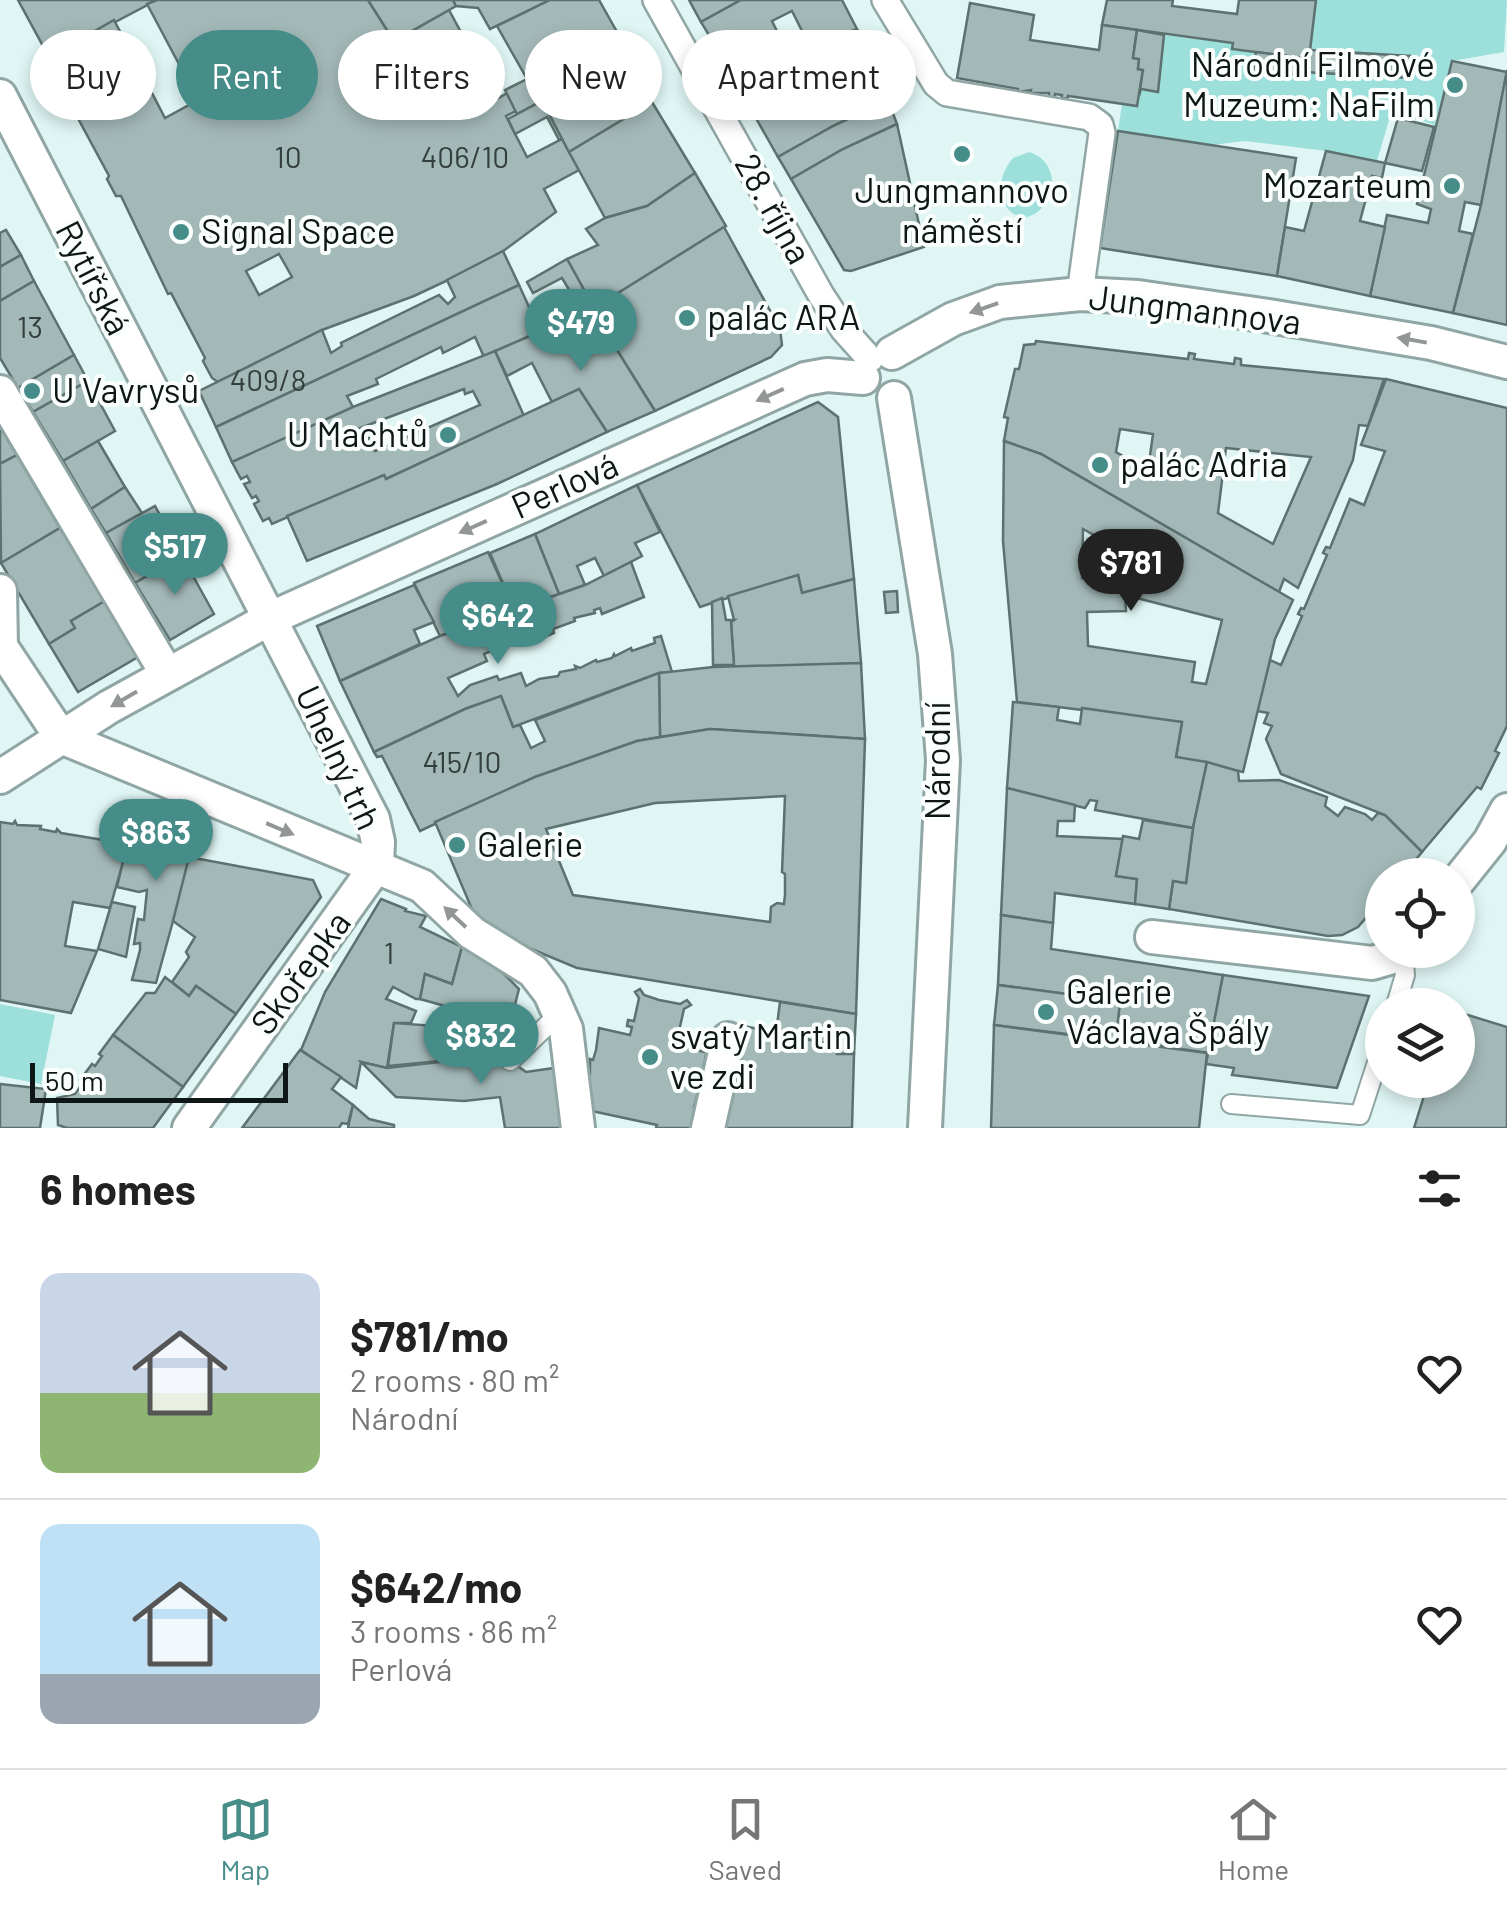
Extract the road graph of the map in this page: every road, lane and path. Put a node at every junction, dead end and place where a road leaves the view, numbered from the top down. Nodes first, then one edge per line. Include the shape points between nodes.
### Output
1 (656, 0) edge
2 (885, 0) edge
3 (0, 96) edge
4 (1080, 294) junction
5 (1507, 362) edge
6 (875, 363) junction
7 (0, 392) edge
8 (0, 592) edge
9 (271, 618) junction
10 (1, 646) edge
11 (167, 674) junction
12 (62, 737) junction
13 (0, 776) edge
14 (1505, 819) edge
15 (1475, 858) edge
16 (377, 866) junction
17 (1152, 937) dead end
18 (1365, 961) edge
19 (560, 1013) junction
20 (728, 1039) dead end
21 (510, 1060) dead end
22 (1366, 1098) edge
23 (1231, 1104) dead end
24 (1358, 1122) edge
25 (189, 1128) edge
26 (578, 1128) edge
27 (708, 1128) edge
28 (924, 1128) edge

1 - 6 street, 28. října via 821,295
2 - 4 street via 946,93 1089,117 1100,125
3 - 9 street, Rytířská
5 -> 4 street, Jungmannova via 1268,316
4 -> 6 street, Jungmannova via 1000,302
6 -> 9 street, Perlová via 805,379
6 - 28 street, Národní via 875,396 894,398 940,706
7 - 11 street
8 - 10 street
9 - 11 street
9 - 16 street, Uhelný trh via 372,818
10 - 12 street
11 -> 12 street
12 - 13 street
12 -> 16 street, Uhelný trh
14 - 15 street
19 -> 16 street via 533,971 472,933 422,886
16 - 25 street, Skořepka
17 - 18 street
19 - 21 lane
19 - 26 street
20 - 27 street
22 - 24 lane
23 - 24 lane

